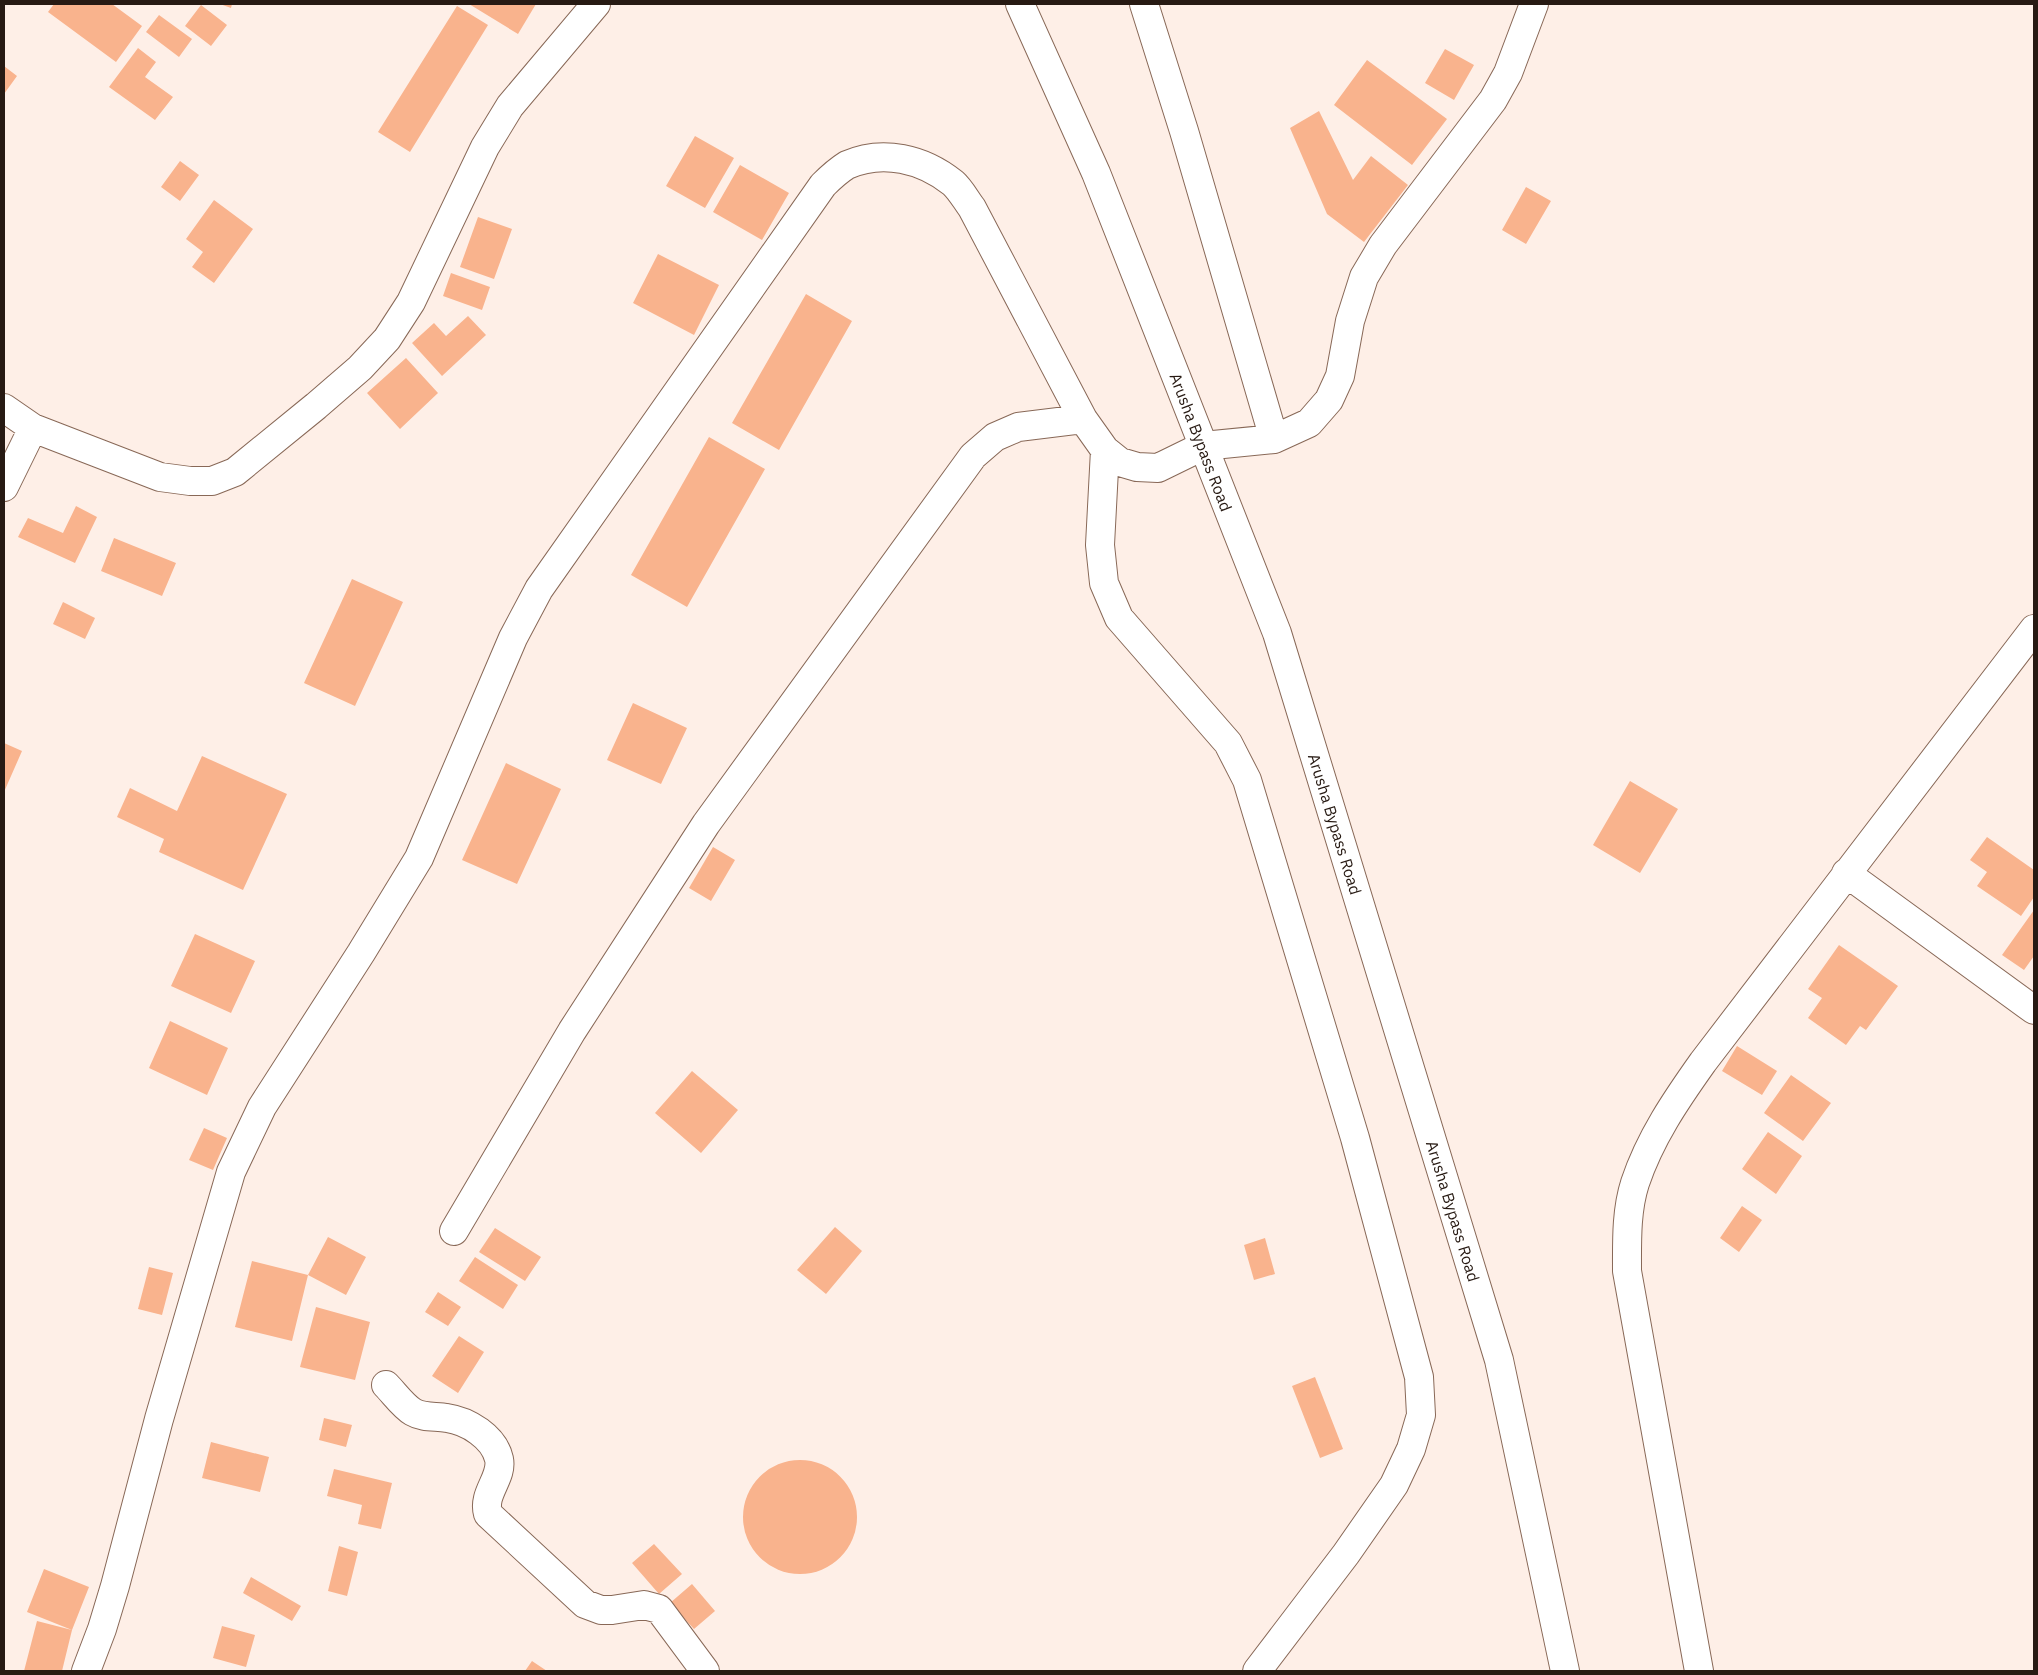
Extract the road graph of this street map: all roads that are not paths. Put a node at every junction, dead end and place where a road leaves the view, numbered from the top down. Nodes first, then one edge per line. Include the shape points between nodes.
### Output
1 (596, 4) edge
2 (1020, 4) edge
3 (1144, 4) edge
4 (1534, 4) edge
5 (4, 408) edge
6 (1084, 419) junction
7 (33, 428) junction
8 (1274, 439) junction
9 (1203, 446) junction
10 (1105, 450) junction
11 (4, 487) edge
12 (2034, 629) edge
13 (1846, 873) junction
14 (2034, 1010) edge
15 (454, 1231) dead end
16 (386, 1385) dead end
17 (1267, 1668) edge
18 (86, 1671) edge
19 (705, 1671) edge
20 (1565, 1671) edge
21 (1699, 1671) edge

1 - 7 street via 510,106 485,147 411,302 387,339 360,368 235,472 212,481 160,477
2 - 9 street, Arusha Bypass Road via 1096,173
3 - 8 street
4 - 8 street via 1508,73 1493,100 1383,245 1364,277 1350,321 1340,376 1329,400 1309,423
5 - 7 street
6 - 10 street
6 - 15 street via 1018,427 995,437 973,456 706,824 572,1031
6 - 18 street via 972,208 954,184 931,168 903,158 872,156 846,166 823,185 539,590 513,638 419,858 262,1107 231,1172 159,1419 115,1586
7 - 11 street
8 - 9 street
9 - 10 street via 1158,468 1120,462
9 - 20 street, Arusha Bypass Road via 1277,633 1499,1360
10 - 17 street via 1100,544 1104,583 1119,618 1228,743 1247,780 1355,1138 1419,1377 1421,1415 1411,1449 1394,1485
12 - 13 street
13 - 14 street
13 - 21 street via 1676,1100 1655,1136 1633,1191 1628,1223 1627,1271
16 - 19 street via 412,1412 457,1420 470,1425 486,1438 496,1451 500,1467 486,1502 488,1514 586,1604 601,1610 644,1605 659,1609

